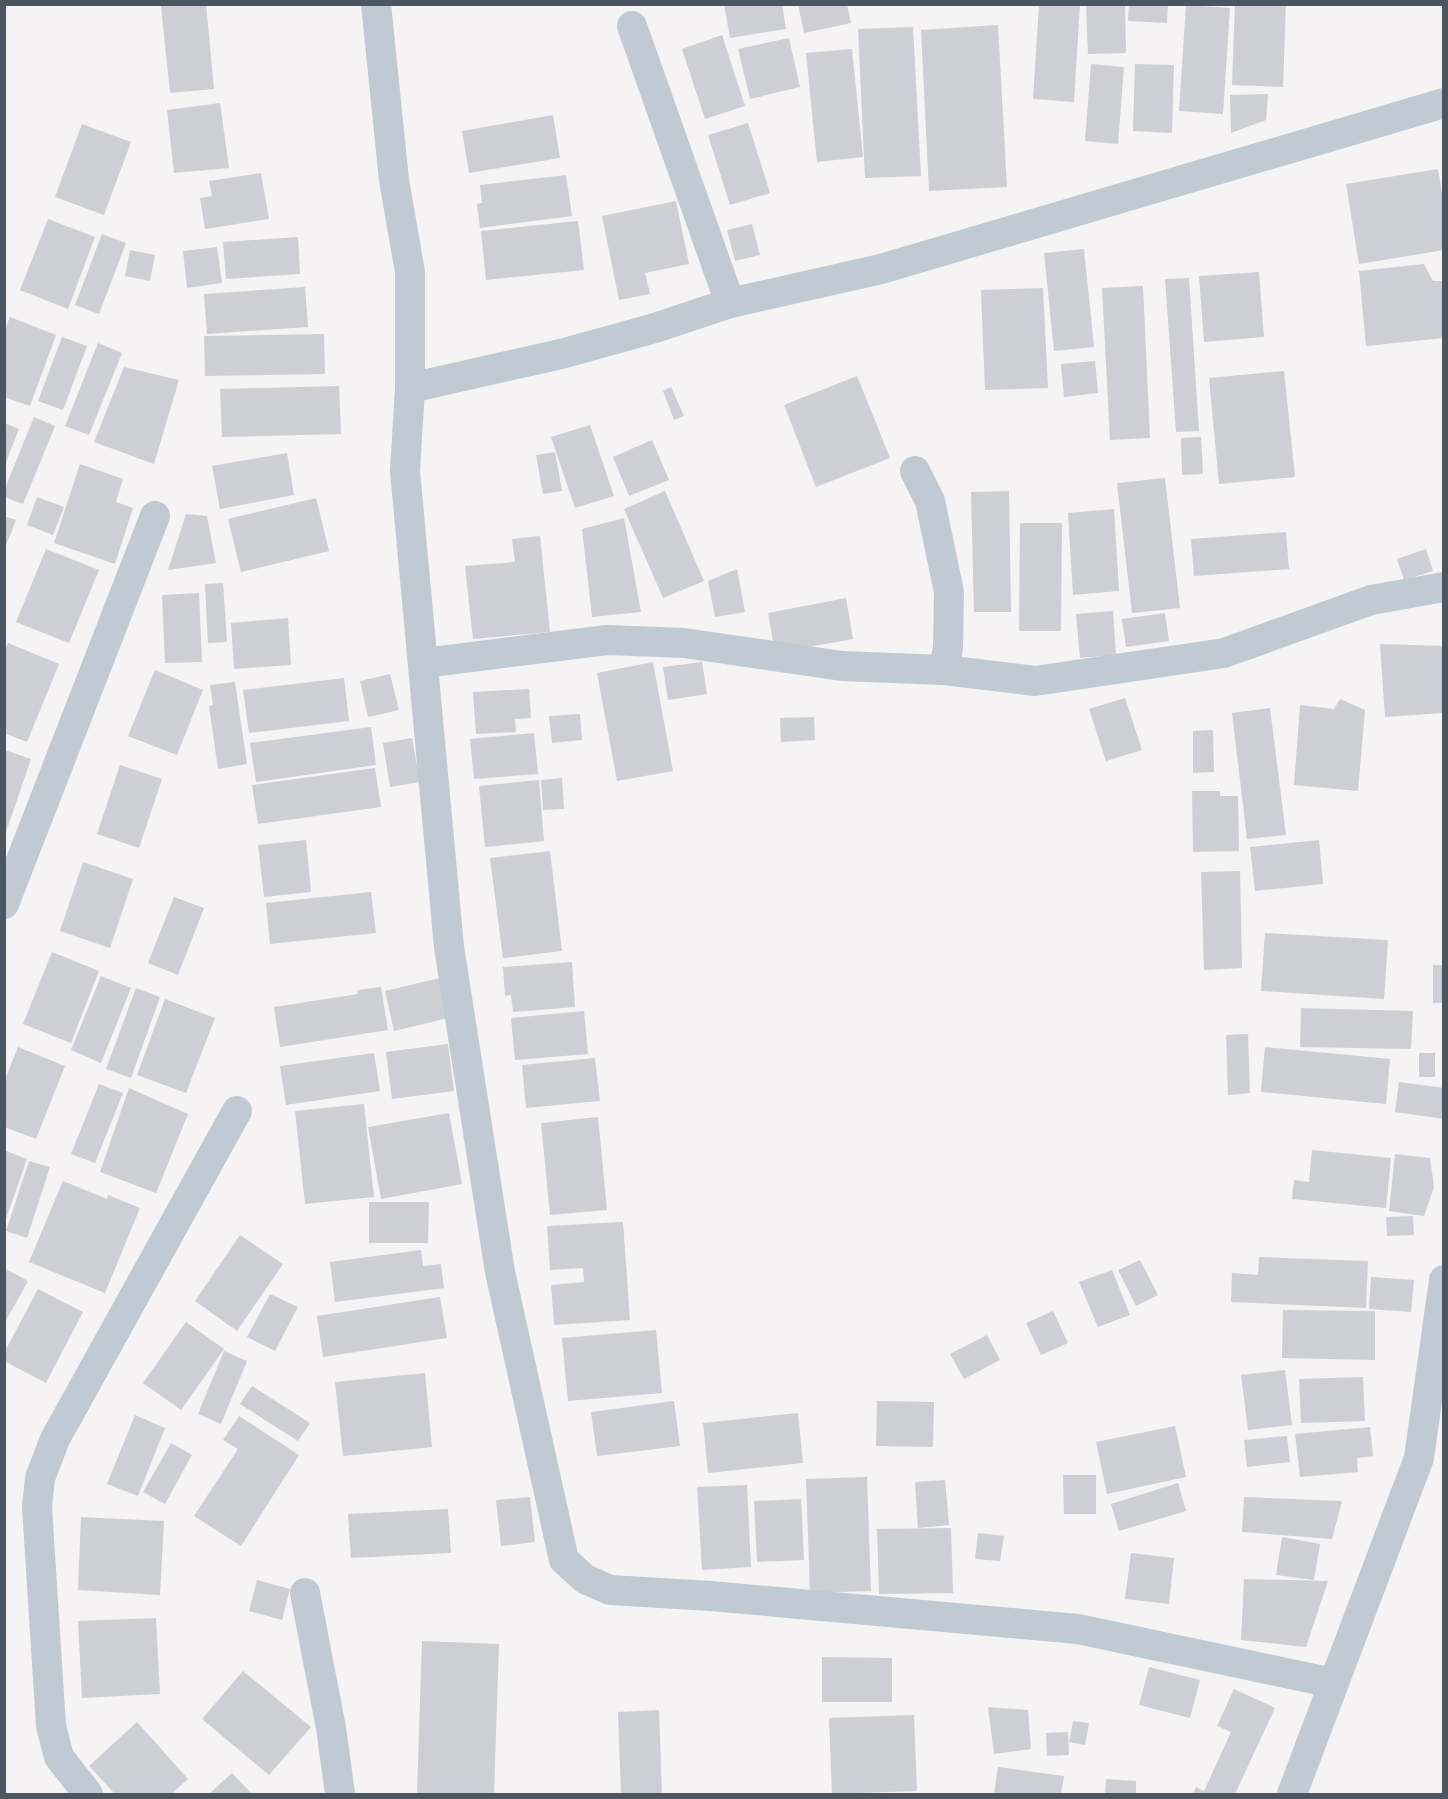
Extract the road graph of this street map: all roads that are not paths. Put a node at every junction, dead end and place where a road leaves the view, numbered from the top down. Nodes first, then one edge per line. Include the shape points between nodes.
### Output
1 (376, 4) edge
2 (633, 26) dead end
3 (1443, 103) edge
4 (730, 303) junction
5 (410, 388) junction
6 (915, 471) dead end
7 (155, 516) dead end
8 (1443, 587) edge
9 (424, 663) junction
10 (944, 670) junction
11 (4, 904) edge
12 (237, 1111) dead end
13 (1443, 1280) edge
14 (305, 1593) dead end
15 (1333, 1683) junction
16 (88, 1794) edge
17 (340, 1794) edge
18 (1292, 1794) edge

1 - 5 street via 394,180 410,272
2 - 4 street
3 - 4 street via 881,269
4 - 5 street via 582,348
5 - 9 street via 405,471
6 - 10 street via 930,501 949,591
7 - 11 street
8 - 10 street via 1371,600 1224,653 1035,681
9 - 10 street via 607,640 684,643 842,666
9 - 15 street via 450,947 500,1272 564,1560 585,1580 610,1590 1078,1629
12 - 16 street via 55,1439 40,1478 37,1507 51,1726 59,1757
13 - 15 street via 1419,1458
14 - 17 street
15 - 18 street

